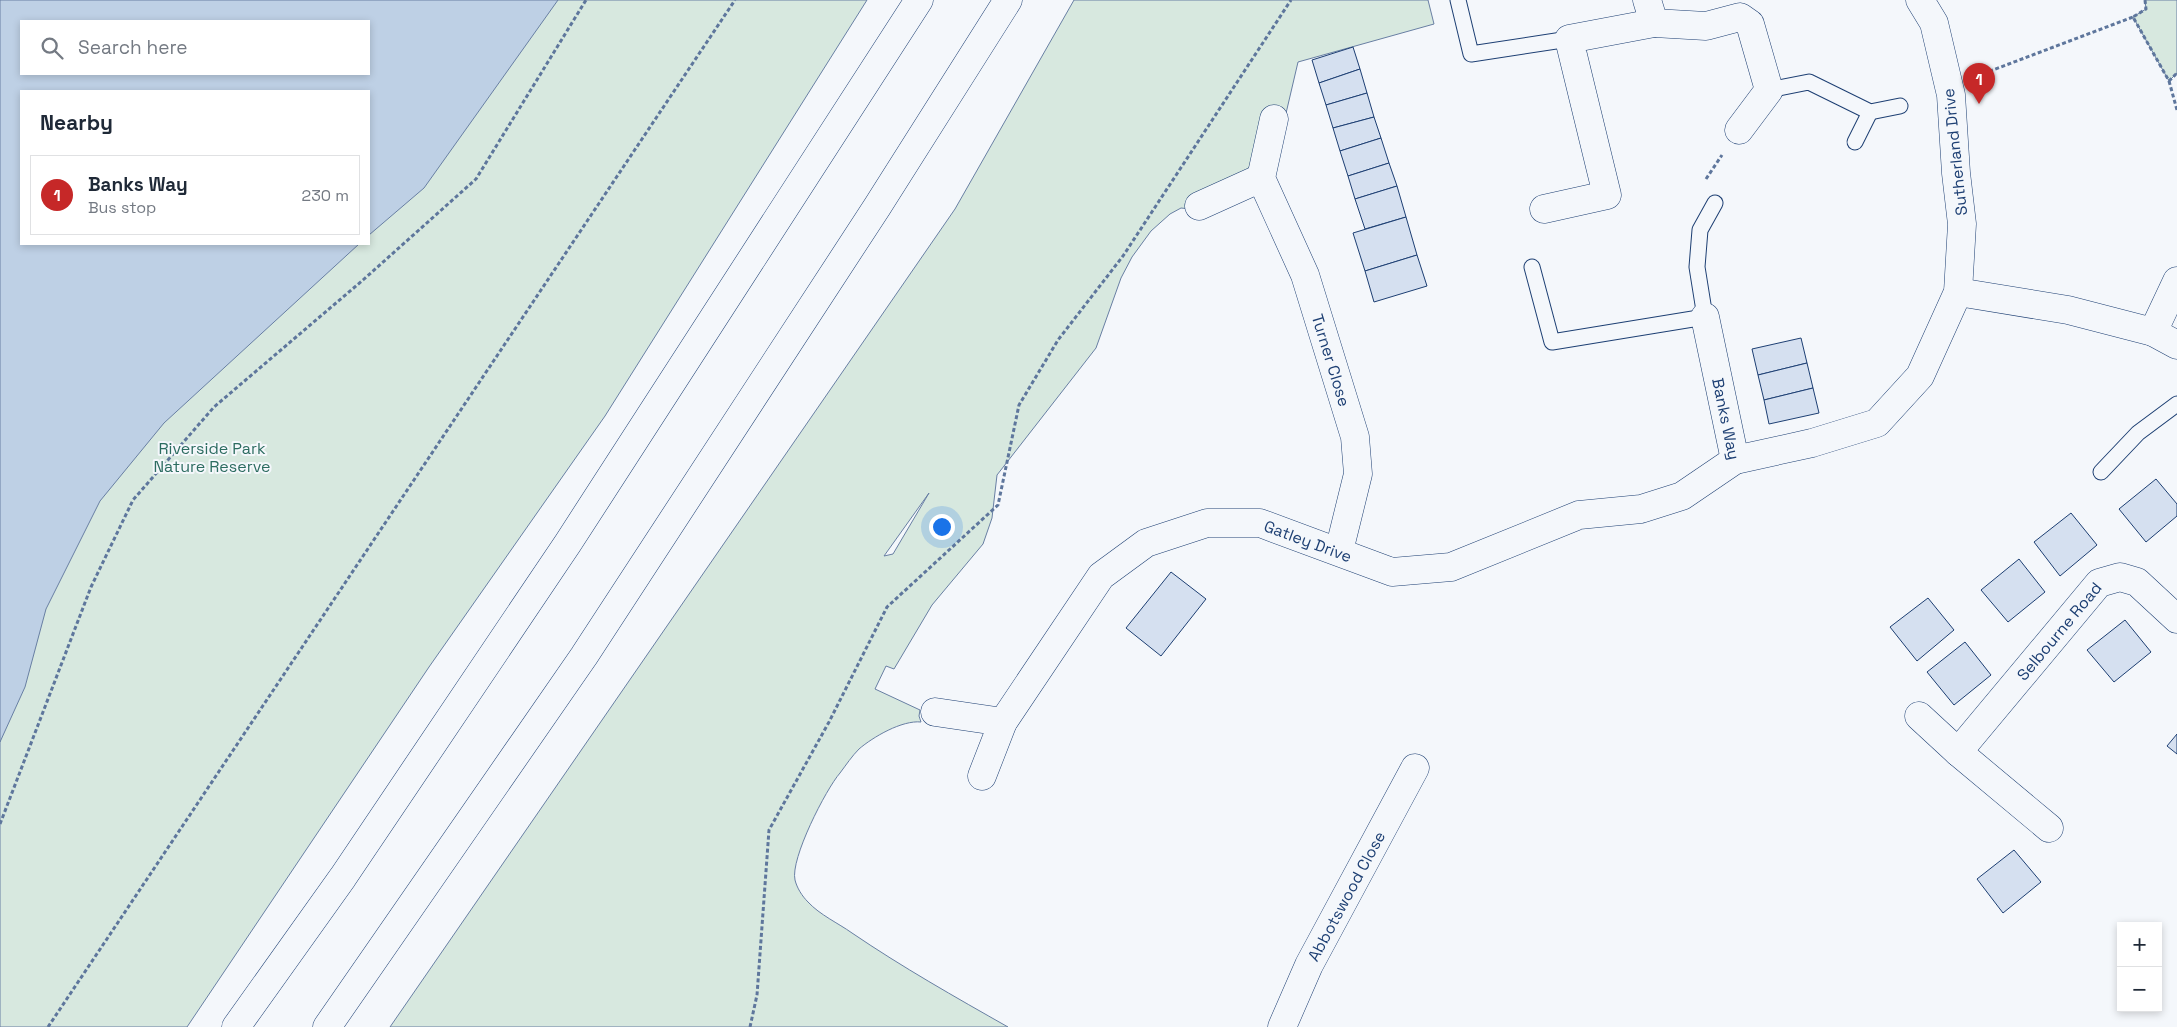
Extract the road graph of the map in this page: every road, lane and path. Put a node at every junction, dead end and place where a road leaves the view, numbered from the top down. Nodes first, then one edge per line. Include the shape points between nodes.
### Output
1 (586, 0) edge
2 (734, 0) edge
3 (919, 0) edge
4 (1008, 0) edge
5 (1291, 0) edge
6 (1458, 0) edge
7 (1920, 0) edge
8 (2145, 0) edge
9 (1650, 12) edge
10 (2134, 17) junction
11 (1569, 39) junction
12 (2177, 73) edge
13 (2169, 81) junction
14 (1769, 90) junction
15 (1951, 95) junction
16 (1900, 106) dead end
17 (2177, 110) edge
18 (1870, 112) junction
19 (1274, 118) dead end
20 (1739, 130) dead end
21 (1855, 142) dead end
22 (1261, 178) junction
23 (1715, 203) dead end
24 (1200, 206) dead end
25 (1544, 209) dead end
26 (1532, 268) dead end
27 (2177, 281) edge
28 (1958, 292) junction
29 (1705, 317) junction
30 (2153, 332) junction
31 (2177, 345) edge
32 (2177, 404) edge
33 (1735, 460) junction
34 (2101, 472) dead end
35 (1339, 551) junction
36 (2177, 619) edge
37 (935, 712) dead end
38 (1919, 716) dead end
39 (1003, 722) junction
40 (1958, 752) junction
41 (1415, 768) dead end
42 (982, 776) dead end
43 (0, 824) edge
44 (2049, 828) dead end
45 (48, 1027) edge
46 (236, 1027) edge
47 (327, 1027) edge
48 (750, 1027) edge
49 (1282, 1027) edge

1 - 43 path via 476,179 214,407 134,500 92,587
2 - 45 path
3 - 46 main road via 568,543 343,877
4 - 47 main road via 584,656
5 - 48 path via 1123,256 1058,340 1019,404 998,505 887,607 829,722 769,830 757,995
6 - 11 lane via 1471,54
7 - 15 main road, Sutherland Drive via 1934,23
8 - 10 path via 2146,9
9 - 11 main road
9 - 14 main road via 1706,26 1740,18 1746,20 1750,24
10 - 13 path
10 - 15 path via 1966,81
11 - 25 main road via 1607,195
12 - 13 path
13 - 17 path
14 - 18 lane via 1809,82
14 - 20 main road
15 - 28 main road, Sutherland Drive via 1962,224
16 - 18 lane
18 - 21 lane
19 - 22 main road
22 - 24 main road
22 - 35 main road, Turner Close via 1304,275 1355,437 1358,474
23 - 29 lane via 1700,230 1697,267
26 - 29 lane via 1552,342
27 - 30 main road
28 - 30 main road via 2068,310
28 - 33 main road, Banks Way via 1920,376 1876,423 1812,443
29 - 33 main road, Banks Way
30 - 31 main road
32 - 34 lane via 2138,433
33 - 35 main road, Gatley Drive via 1682,496 1641,509 1579,515 1451,568 1392,572
35 - 39 main road, Gatley Drive via 1260,523 1207,523 1146,542 1101,576
36 - 40 main road, Selbourne Road via 2137,582 2120,577 2099,583
37 - 39 main road
38 - 40 main road
39 - 42 main road, Gatley Drive
40 - 44 main road
41 - 49 main road, Abbotswood Close via 1309,965

